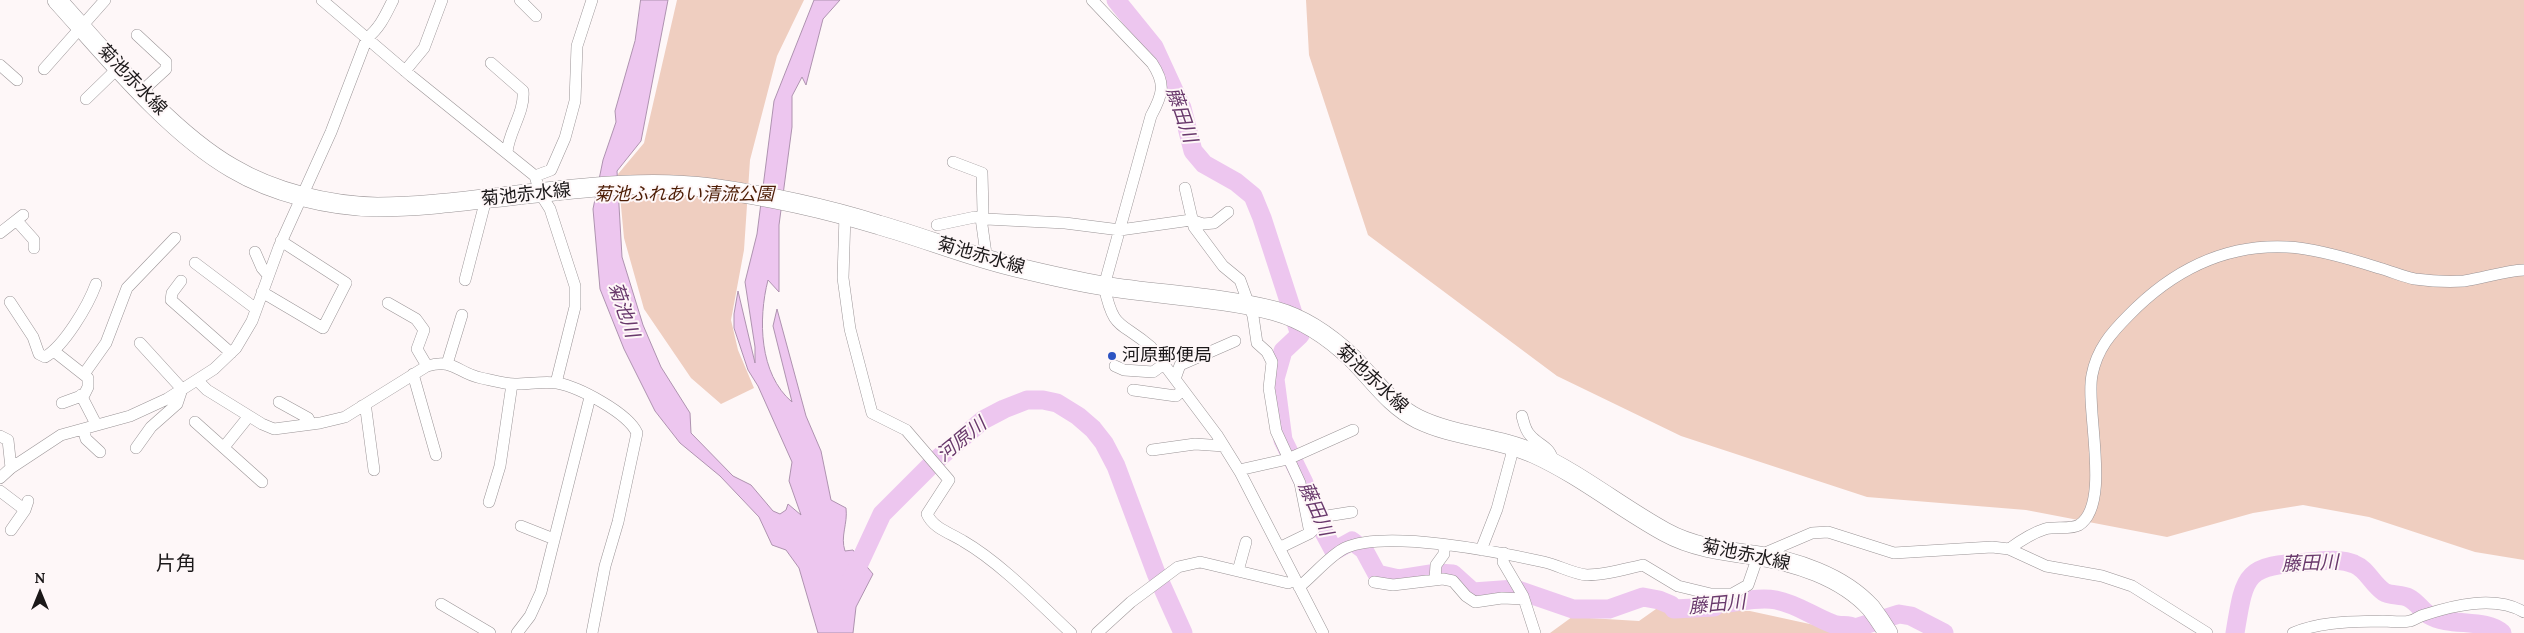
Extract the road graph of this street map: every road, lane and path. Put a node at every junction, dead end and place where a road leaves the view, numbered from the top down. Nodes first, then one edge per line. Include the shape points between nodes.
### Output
1 (57, 0) edge
2 (105, 0) edge
3 (322, 0) edge
4 (392, 0) edge
5 (442, 0) edge
6 (520, 0) edge
7 (592, 0) edge
8 (1092, 0) edge
9 (536, 16) dead end
10 (82, 27) junction
11 (138, 35) dead end
12 (367, 38) junction
13 (491, 63) dead end
14 (0, 65) edge
15 (119, 67) junction
16 (44, 70) dead end
17 (405, 70) junction
18 (17, 80) dead end
19 (142, 91) junction
20 (86, 99) dead end
21 (507, 152) junction
22 (953, 162) dead end
23 (538, 185) junction
24 (1185, 188) dead end
25 (302, 196) junction
26 (486, 199) junction
27 (1228, 212) dead end
28 (845, 215) junction
29 (981, 218) junction
30 (1191, 220) junction
31 (937, 225) dead end
32 (1120, 230) junction
33 (0, 233) edge
34 (175, 238) dead end
35 (281, 241) junction
36 (34, 248) dead end
37 (255, 252) dead end
38 (987, 260) junction
39 (195, 263) dead end
40 (2524, 270) edge
41 (268, 275) junction
42 (466, 280) dead end
43 (181, 281) dead end
44 (96, 284) dead end
45 (1104, 286) junction
46 (262, 292) junction
47 (10, 302) dead end
48 (388, 303) dead end
49 (1250, 306) junction
50 (256, 309) junction
51 (462, 315) dead end
52 (1235, 341) dead end
53 (140, 343) dead end
54 (54, 352) junction
55 (231, 353) junction
56 (447, 364) junction
57 (1164, 364) junction
58 (427, 366) junction
59 (1115, 366) dead end
60 (84, 374) junction
61 (413, 374) junction
62 (1175, 379) junction
63 (197, 380) junction
64 (556, 383) junction
65 (512, 384) junction
66 (182, 389) junction
67 (1133, 390) dead end
68 (1183, 390) junction
69 (81, 395) junction
70 (590, 397) junction
71 (279, 402) dead end
72 (62, 403) dead end
73 (362, 406) junction
74 (249, 416) junction
75 (1522, 416) dead end
76 (195, 422) dead end
77 (96, 424) junction
78 (311, 424) junction
79 (84, 429) junction
80 (1353, 430) dead end
81 (0, 436) edge
82 (1224, 446) junction
83 (1514, 446) junction
84 (224, 447) junction
85 (136, 448) dead end
86 (1152, 450) dead end
87 (100, 452) dead end
88 (436, 455) dead end
89 (1288, 459) junction
90 (1553, 464) junction
91 (11, 468) junction
92 (374, 470) dead end
93 (1239, 470) junction
94 (0, 478) edge
95 (262, 482) dead end
96 (0, 491) edge
97 (489, 502) dead end
98 (1352, 512) dead end
99 (521, 526) dead end
100 (11, 530) dead end
101 (1310, 533) junction
102 (554, 539) junction
103 (1246, 542) dead end
104 (1444, 546) junction
105 (1280, 548) junction
106 (2009, 549) junction
107 (1481, 550) junction
108 (1504, 553) junction
109 (1758, 556) junction
110 (1238, 571) junction
111 (1435, 579) junction
112 (1374, 582) dead end
113 (1297, 584) junction
114 (1524, 599) junction
115 (441, 604) dead end
116 (2524, 612) edge
117 (490, 633) edge
118 (517, 633) edge
119 (592, 633) edge
120 (1071, 633) edge
121 (1098, 633) edge
122 (1323, 633) edge
123 (1536, 633) edge
124 (1888, 633) edge
125 (2207, 633) edge
126 (2293, 633) edge

1 - 10 main road, 菊池赤水線
2 - 10 street
3 - 12 street
4 - 12 street via 375,32
5 - 17 street via 424,48
6 - 9 street
7 - 23 street via 576,46 575,101 565,138 551,170
8 - 32 street via 1152,63 1160,75 1162,88 1151,116
10 - 15 main road, 菊池赤水線
10 - 16 street
11 - 19 street via 166,62 166,69
12 - 17 street
12 - 25 street
13 - 21 street via 523,90 524,100 508,140
14 - 18 street
15 - 19 main road, 菊池赤水線
15 - 20 street
17 - 21 street
19 - 25 main road, 菊池赤水線 via 185,135 234,170
21 - 23 street
22 - 29 street via 982,173
23 - 26 main road, 菊池赤水線
23 - 28 main road, 菊池赤水線 via 570,190 658,185 708,188
23 - 64 street via 550,209 575,286 575,307
24 - 30 street
25 - 26 main road, 菊池赤水線 via 374,207
25 - 35 street
26 - 42 street
27 - 30 street via 1214,223
28 - 38 main road, 菊池赤水線
28 - 120 street via 843,278 850,329 872,412 892,422 917,442 949,480 927,514 931,523 966,542 1020,585
29 - 31 street
29 - 32 street
29 - 38 street
30 - 32 street
30 - 49 street via 1223,266 1240,280
32 - 45 street
33 - 36 street via 20,218 34,240
34 - 60 street via 127,288 106,343
35 - 41 street
35 - 46 street via 346,283 323,328
37 - 41 street
38 - 45 main road, 菊池赤水線
39 - 50 street
40 - 106 street via 2463,281 2414,279 2366,264 2288,247 2238,250 2189,267 2143,300 2110,335 2095,362 2090,385 2095,478 2092,506 2085,520 2077,526 2046,528 2023,538
41 - 46 street
43 - 55 street via 172,293 172,300
44 - 54 street via 90,299
45 - 49 main road, 菊池赤水線
45 - 57 street via 1114,320 1151,347
46 - 50 street
47 - 54 street via 33,337 39,354 45,357
48 - 58 street via 416,319 424,330 417,349
49 - 83 main road, 菊池赤水線 via 1280,312 1312,327 1352,359 1379,390 1417,419 1440,428
49 - 89 street via 1257,343 1272,362 1269,388 1276,431
50 - 55 street
51 - 56 street
52 - 62 street via 1180,365
53 - 66 street
54 - 60 street
55 - 63 street
56 - 58 street via 441,362
56 - 65 street via 478,377
57 - 59 street via 1153,372 1124,370
57 - 62 street
58 - 61 street
60 - 69 street via 88,378 88,387
61 - 73 street
61 - 88 street
62 - 68 street
63 - 66 street
63 - 74 street via 207,390
64 - 65 street
64 - 70 street
65 - 97 street via 500,466
66 - 77 street via 144,410
66 - 85 street via 177,404 151,427
67 - 68 street via 1176,396
68 - 82 street
69 - 72 street
69 - 77 street
70 - 102 street
70 - 119 street via 611,407 633,425 636,433
71 - 78 street via 308,418
73 - 78 street via 345,417
73 - 92 street via 366,410
74 - 78 street via 274,429
74 - 84 street
75 - 90 street via 1530,436 1544,445 1552,455
76 - 84 street
77 - 79 street
79 - 87 street via 86,439
79 - 91 street via 61,435
80 - 89 street
81 - 91 street via 8,440
82 - 86 street via 1194,444
82 - 93 street
83 - 90 main road, 菊池赤水線
83 - 107 street via 1497,509
84 - 95 street
89 - 93 street
89 - 101 street via 1300,483
90 - 109 main road, 菊池赤水線 via 1677,539 1725,552
91 - 94 street
93 - 105 street
96 - 100 street via 27,505
98 - 101 street via 1326,516
99 - 102 street
101 - 105 street
102 - 118 street via 541,592 530,616
103 - 110 street
104 - 107 street
104 - 111 street via 1444,554 1436,565
104 - 113 street via 1365,541 1344,548
105 - 113 street
106 - 109 street via 1992,547 1894,553 1828,532 1812,533
106 - 125 street via 2046,566 2102,576 2132,586
107 - 108 street
108 - 109 street via 1586,575 1643,565 1678,586 1711,594 1732,594 1748,585
108 - 114 street via 1503,562
109 - 124 main road, 菊池赤水線 via 1793,564 1846,588 1870,606
110 - 113 street
110 - 121 street via 1200,562 1178,567 1131,602
111 - 112 street via 1393,585
111 - 114 street via 1453,581 1475,602
113 - 122 street
114 - 123 street
115 - 117 street
116 - 126 street via 2495,604 2462,604 2410,621 2335,622

